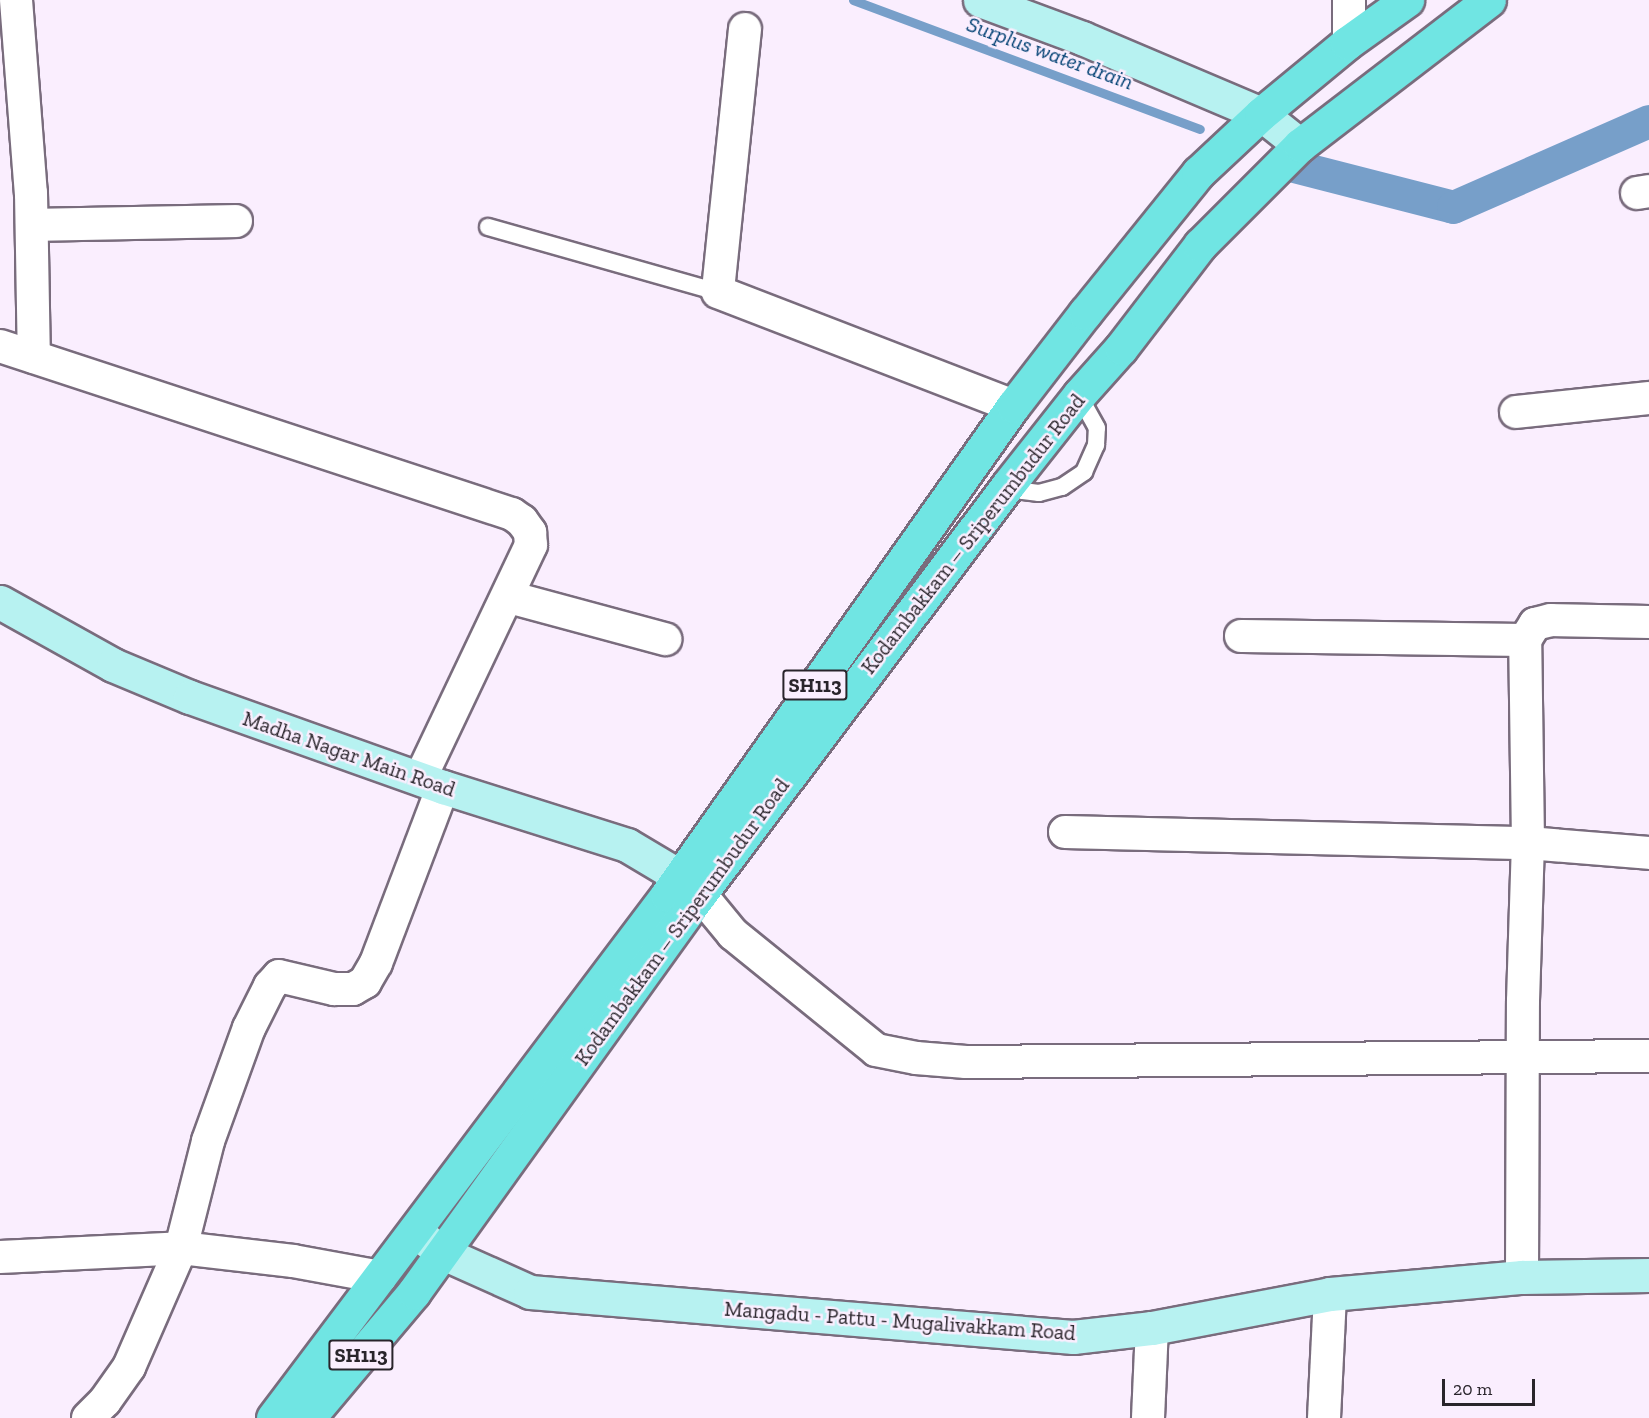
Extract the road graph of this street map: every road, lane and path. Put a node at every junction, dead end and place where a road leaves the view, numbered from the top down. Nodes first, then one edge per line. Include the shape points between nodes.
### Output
1 (16, 0) edge
2 (980, 0) edge
3 (1349, 0) edge
4 (1407, 0) edge
5 (1489, 0) edge
6 (745, 29) dead end
7 (1349, 42) junction
8 (1261, 114) junction
9 (1300, 145) junction
10 (236, 221) dead end
11 (32, 225) junction
12 (488, 227) dead end
13 (718, 292) junction
14 (0, 346) edge
15 (34, 357) junction
16 (1079, 395) junction
17 (1649, 398) edge
18 (1013, 406) junction
19 (1516, 412) dead end
20 (1008, 485) junction
21 (508, 597) junction
22 (0, 602) edge
23 (1649, 622) edge
24 (1241, 636) dead end
25 (665, 639) dead end
26 (1525, 640) junction
27 (432, 783) junction
28 (1065, 832) dead end
29 (1528, 843) junction
30 (1649, 853) edge
31 (690, 885) junction
32 (1523, 1056) junction
33 (1649, 1056) edge
34 (416, 1232) junction
35 (181, 1248) junction
36 (443, 1252) junction
37 (0, 1257) edge
38 (1649, 1275) edge
39 (381, 1277) junction
40 (1522, 1277) junction
41 (414, 1292) junction
42 (1330, 1294) junction
43 (1152, 1328) junction
44 (88, 1418) edge
45 (273, 1418) edge
46 (310, 1418) edge
47 (1148, 1418) edge
48 (1324, 1418) edge

1 - 11 street
2 - 8 street via 1082,38
3 - 7 street
4 - 7 main road, Kodambakkam – Sriperumbudur Road / SH113
5 - 9 main road, Kodambakkam – Sriperumbudur Road / SH113
6 - 13 street
7 - 8 main road, Kodambakkam – Sriperumbudur Road / SH113
8 - 9 street
8 - 18 main road, Kodambakkam – Sriperumbudur Road / SH113 via 1198,173
9 - 16 main road, Kodambakkam – Sriperumbudur Road / SH113 via 1200,245
10 - 11 street
11 - 15 street
12 - 13 lane
13 - 18 street
14 - 15 street
15 - 21 street via 512,514 530,532 531,545
16 - 20 main road, Kodambakkam – Sriperumbudur Road / SH113
16 - 20 lane via 1097,428 1096,446 1084,472 1062,488 1039,493
17 - 19 street
18 - 31 main road, Kodambakkam – Sriperumbudur Road / SH113
20 - 31 main road, Kodambakkam – Sriperumbudur Road / SH113
21 - 25 street
21 - 27 street
22 - 27 street, Madha Nagar Main Road via 113,665 190,698
23 - 26 street via 1551,620 1535,624
24 - 26 street
26 - 29 street
27 - 31 street, Madha Nagar Main Road via 627,845
27 - 35 street via 376,963 365,982 353,989 334,989 279,976 270,986 249,1028 208,1142
28 - 29 street
29 - 30 street
29 - 32 street
31 - 32 street via 733,934 876,1050 966,1062
31 - 34 main road, Kodambakkam – Sriperumbudur Road / SH113
31 - 36 main road, Kodambakkam – Sriperumbudur Road / SH113
32 - 33 street
32 - 40 street
34 - 36 street, Mangadu - Pattu - Mugalivakkam Road
34 - 39 main road, Kodambakkam – Sriperumbudur Road / SH113
35 - 37 street
35 - 39 street
35 - 44 street via 129,1367
36 - 41 main road, Kodambakkam – Sriperumbudur Road / SH113
36 - 43 street, Mangadu - Pattu - Mugalivakkam Road via 530,1292 1073,1337
38 - 40 street, Mangadu - Pattu - Mugalivakkam Road
39 - 41 street
39 - 45 main road, Kodambakkam – Sriperumbudur Road / SH113
40 - 42 street, Mangadu - Pattu - Mugalivakkam Road
41 - 46 main road, Kodambakkam – Sriperumbudur Road / SH113
42 - 43 street, Mangadu - Pattu - Mugalivakkam Road
42 - 48 street
43 - 47 street

